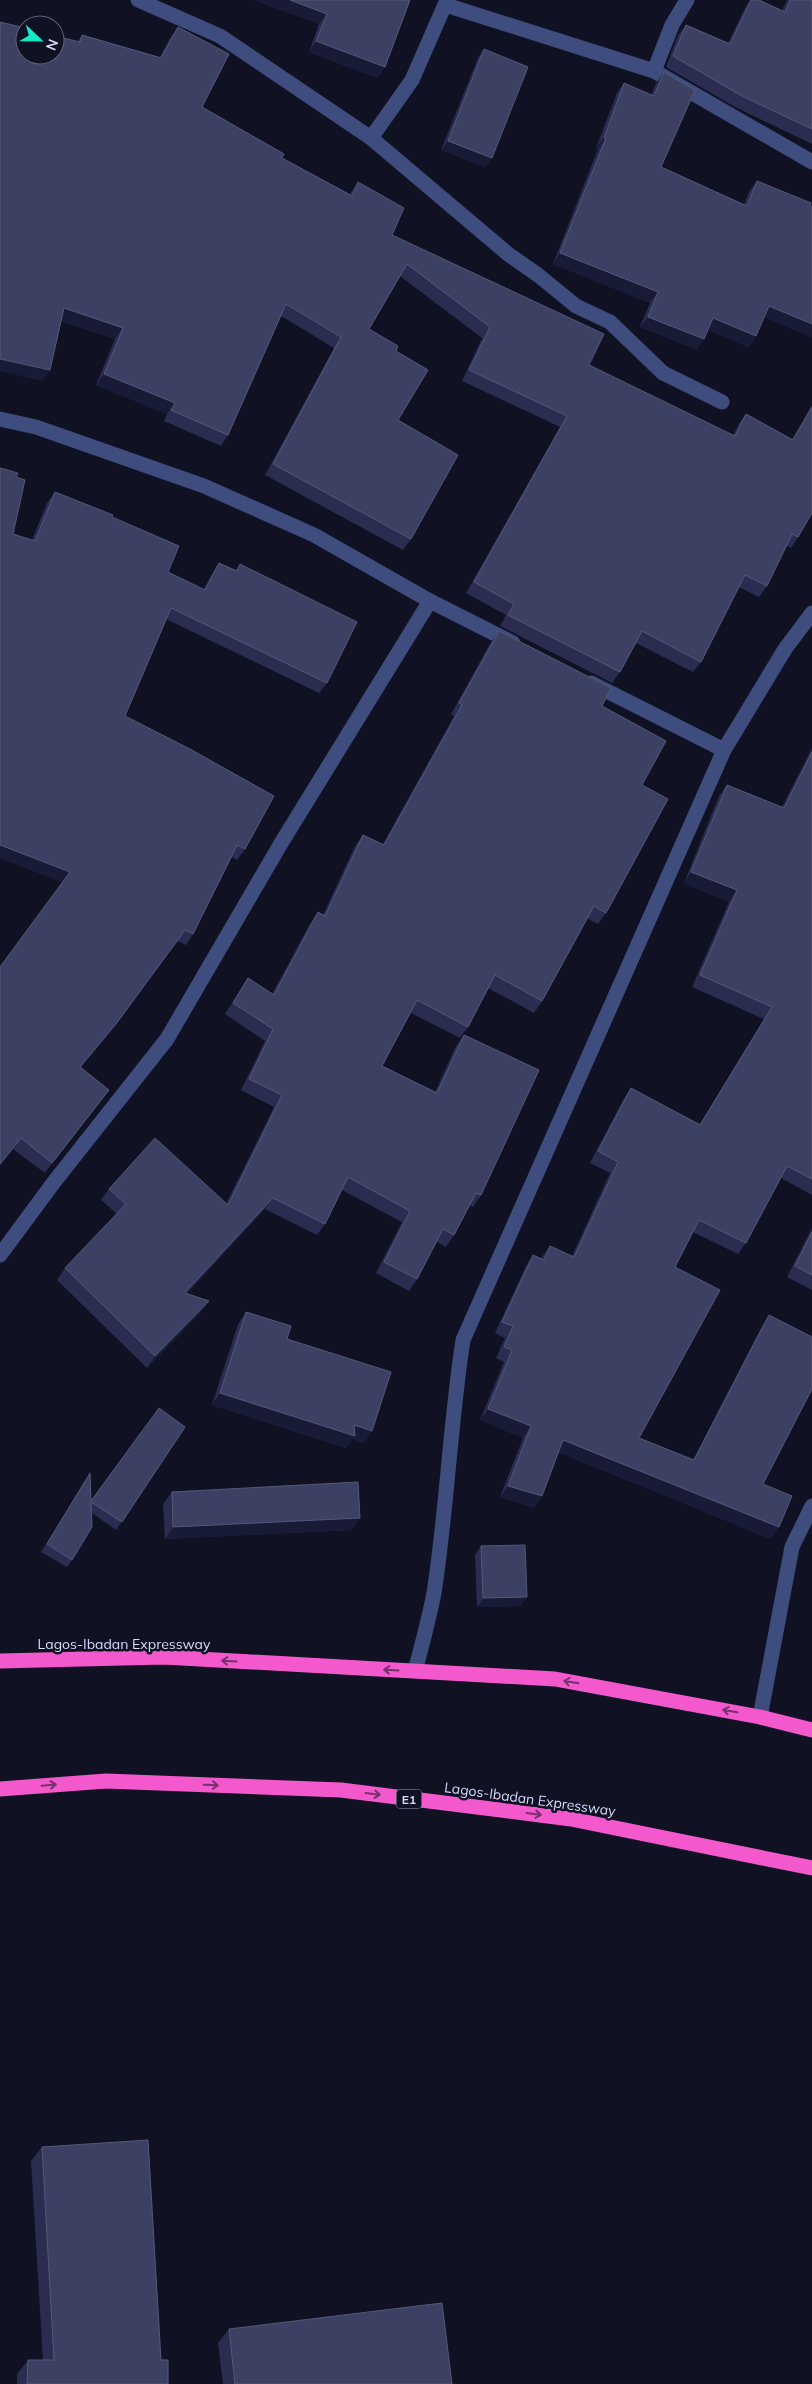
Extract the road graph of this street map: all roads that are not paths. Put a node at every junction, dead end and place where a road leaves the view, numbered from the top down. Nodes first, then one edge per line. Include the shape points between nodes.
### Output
1 (138, 0) edge
2 (687, 0) edge
3 (447, 3) edge
4 (654, 71) junction
5 (371, 138) junction
6 (812, 162) edge
7 (722, 402) dead end
8 (0, 419) edge
9 (430, 601) junction
10 (812, 612) edge
11 (526, 650) edge
12 (578, 677) edge
13 (724, 750) junction
14 (0, 1255) edge
15 (812, 1506) edge
16 (0, 1661) edge
17 (416, 1671) junction
18 (760, 1717) junction
19 (812, 1730) edge
20 (0, 1789) edge
21 (812, 1868) edge

1 - 5 street via 220,36
2 - 4 street via 672,25
3 - 4 street
3 - 5 street via 412,80
4 - 6 street
5 - 7 street via 508,254 576,306 610,322 662,373
8 - 9 street via 36,427 204,486 314,536
9 - 11 street
9 - 14 street via 280,845 167,1039
10 - 13 street via 785,649
12 - 13 street
13 - 17 street via 463,1340 433,1595
15 - 18 street via 792,1547
17 -> 16 highway, Lagos-Ibadan Expressway via 164,1657
18 -> 17 highway, Lagos-Ibadan Expressway via 555,1679
18 - 19 highway, Lagos-Ibadan Expressway
20 -> 21 highway, Lagos-Ibadan Expressway / E1 via 106,1781 341,1790 571,1819

